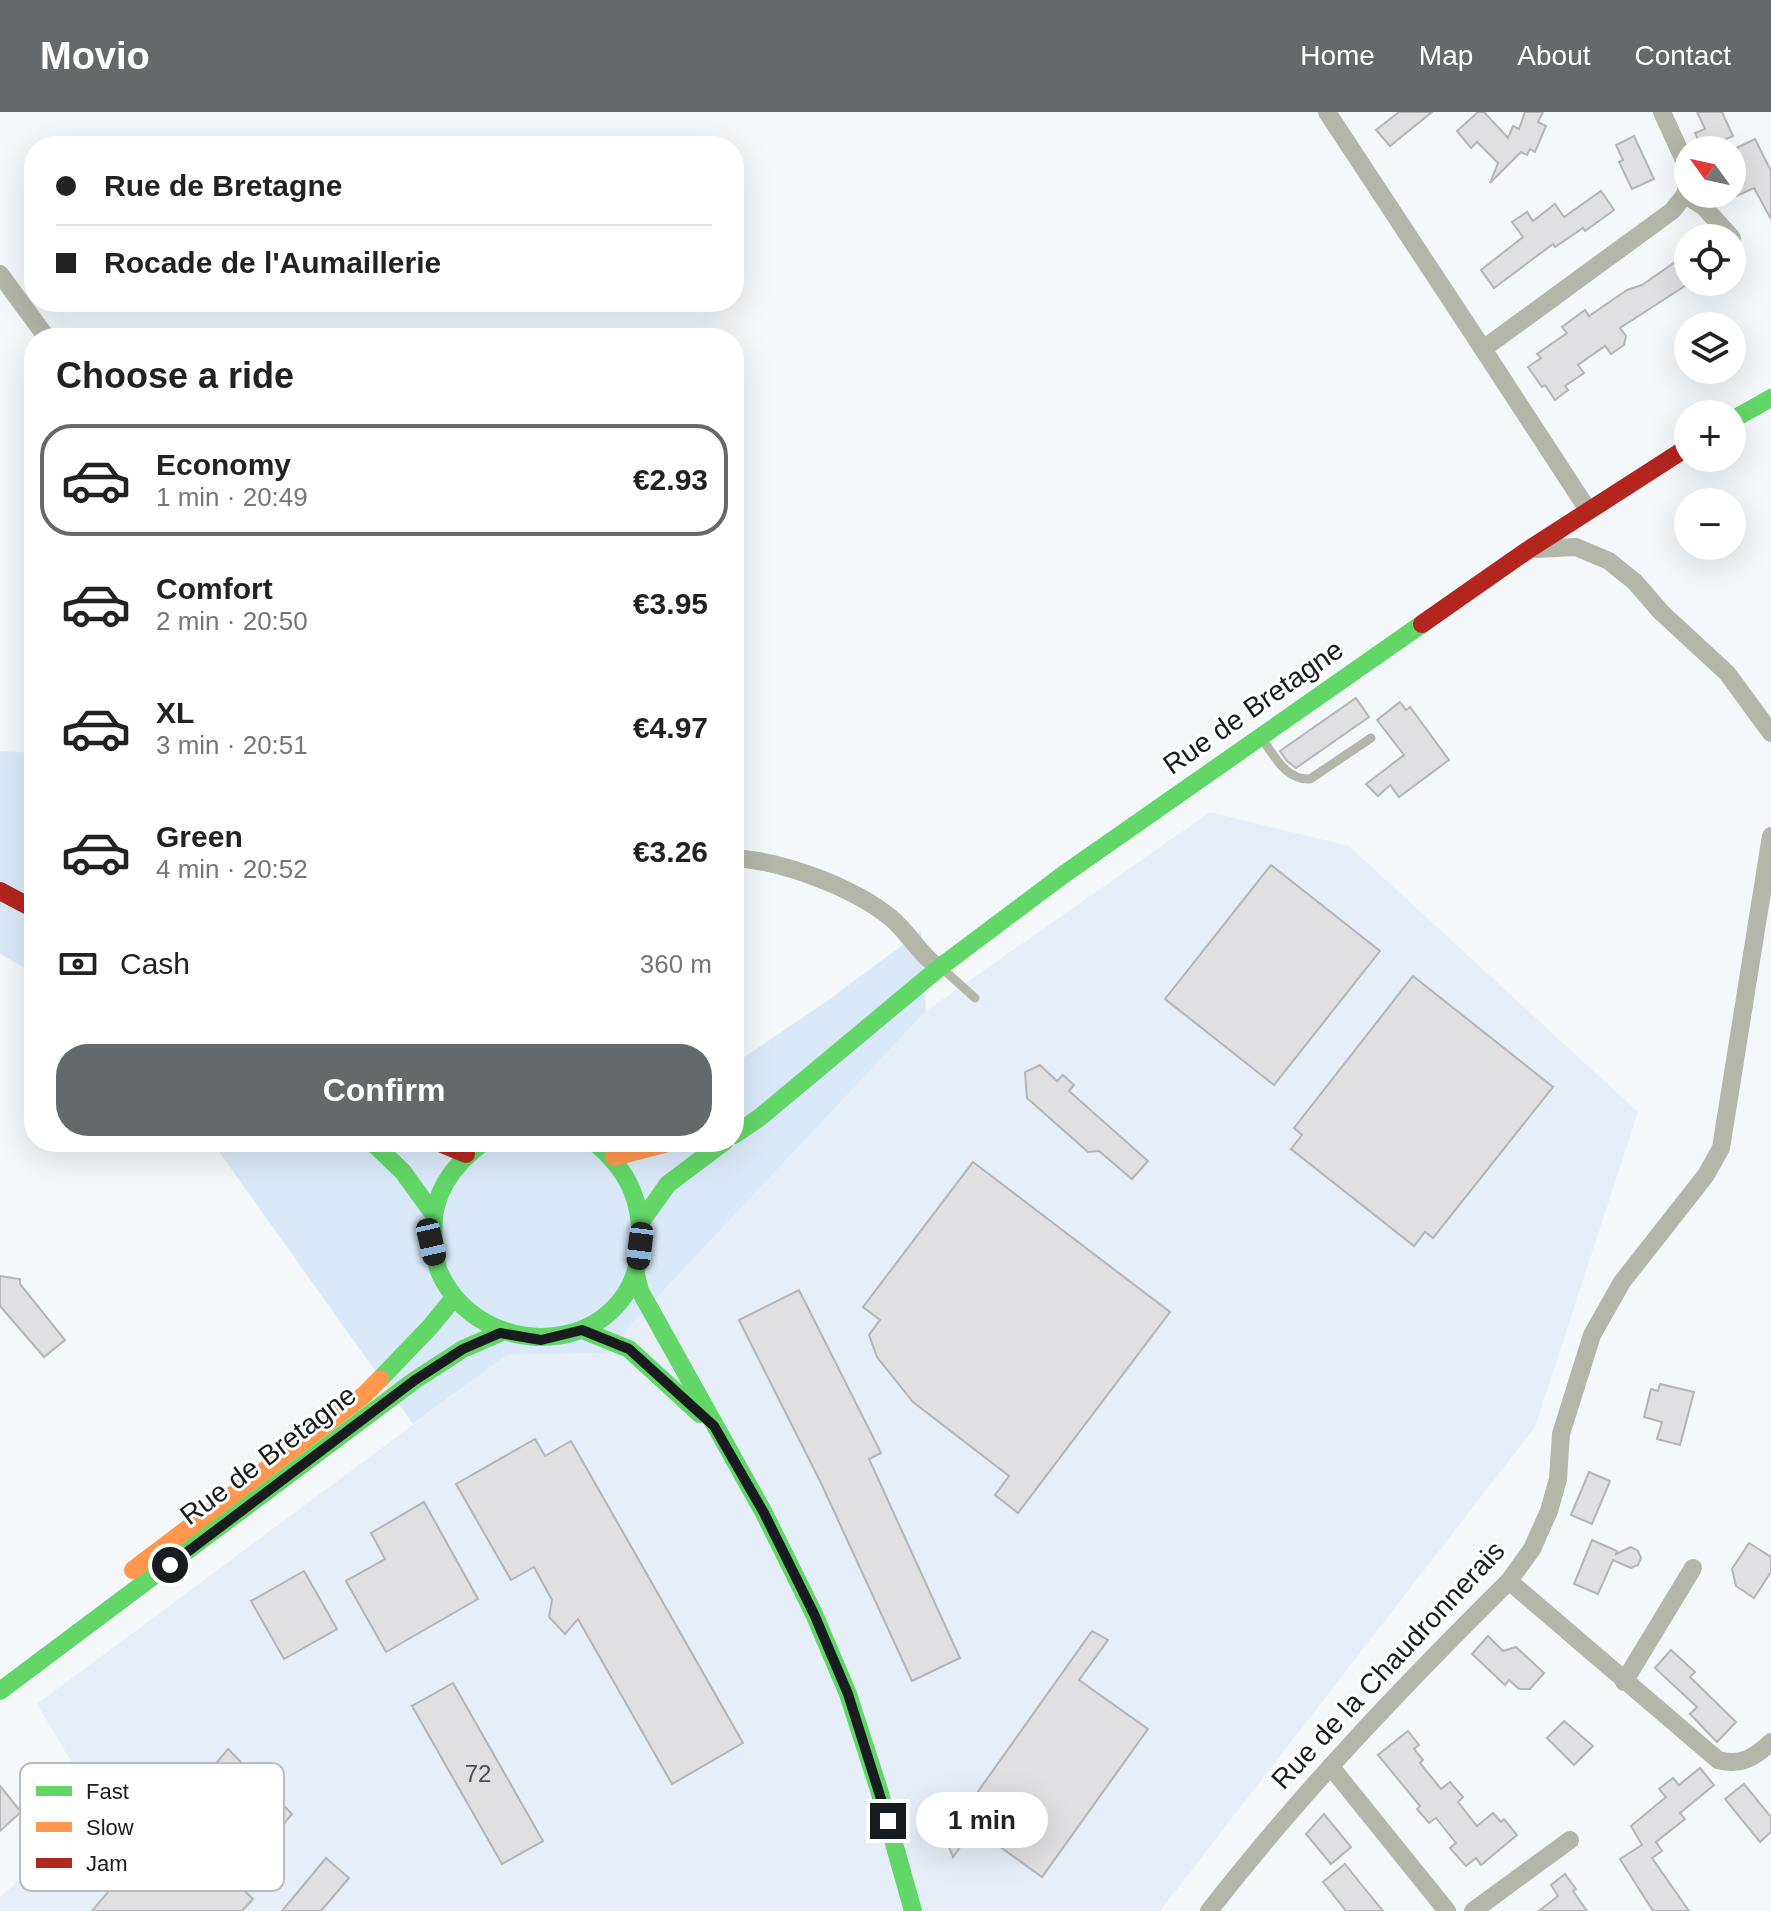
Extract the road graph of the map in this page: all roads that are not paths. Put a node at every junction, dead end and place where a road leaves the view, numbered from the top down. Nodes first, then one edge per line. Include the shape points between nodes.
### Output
1 (1327, 112) edge
2 (1662, 112) edge
3 (1674, 138) edge
4 (1674, 207) edge
5 (1705, 208) edge
6 (1719, 224) edge
7 (0, 274) edge
8 (24, 307) edge
9 (1483, 349) junction
10 (1771, 398) edge
11 (1746, 412) edge
12 (1674, 456) edge
13 (1588, 510) junction
14 (1528, 550) junction
15 (1771, 733) edge
16 (1260, 736) junction
17 (1371, 738) dead end
18 (1771, 836) edge
19 (744, 859) edge
20 (0, 891) edge
21 (24, 904) edge
22 (939, 968) junction
23 (975, 998) dead end
24 (862, 1031) junction
25 (744, 1107) edge
26 (744, 1128) edge
27 (382, 1152) edge
28 (461, 1152) edge
29 (469, 1152) edge
30 (607, 1152) edge
31 (633, 1152) edge
32 (711, 1152) edge
33 (466, 1154) junction
34 (614, 1157) junction
35 (432, 1212) junction
36 (643, 1219) junction
37 (636, 1274) junction
38 (453, 1299) junction
39 (582, 1330) junction
40 (500, 1333) junction
41 (714, 1426) junction
42 (1693, 1568) dead end
43 (1509, 1581) junction
44 (0, 1672) edge
45 (1624, 1682) junction
46 (0, 1691) edge
47 (1771, 1742) edge
48 (1331, 1767) junction
49 (1570, 1840) dead end
50 (913, 1911) edge
51 (1209, 1911) edge
52 (1447, 1911) edge
53 (1473, 1911) edge

1 - 9 street
2 - 3 street
4 - 9 street
5 - 6 street
7 - 8 street
9 - 13 street
10 - 11 main road
12 - 13 main road, Rue de Bretagne
13 - 14 main road, Rue de Bretagne
14 - 15 street via 1576,547 1609,561 1727,673
14 - 16 main road, Rue de Bretagne
16 - 17 lane via 1286,771 1299,779 1310,779
16 - 22 main road, Rue de Bretagne
18 - 43 street, Rue de la Chaudronnerais via 1721,1148 1622,1282 1592,1335 1561,1434 1549,1511 1532,1549
19 - 22 street via 849,891 891,918
20 - 21 main road
22 - 23 lane
22 - 24 main road, Rue de Bretagne
24 - 25 main road, Rue de Bretagne
24 - 26 main road, Rue de Bretagne
27 - 35 main road
28 - 33 main road
29 - 33 main road
30 - 34 main road
31 - 34 main road
32 - 36 main road via 668,1184
33 - 35 main road via 440,1188
34 - 36 main road via 635,1188
35 - 38 main road via 434,1257
36 - 37 main road
37 - 39 main road via 623,1297
37 - 41 main road via 640,1291
38 - 40 main road
38 - 44 main road, Rue de Bretagne via 363,1396
39 - 40 main road via 541,1340
39 - 41 main road via 629,1349
40 - 46 main road, Rue de Bretagne via 415,1380
41 - 50 main road via 764,1513 848,1694
42 - 45 street
43 - 45 street
43 - 48 street, Rue de la Chaudronnerais
45 - 47 street via 1718,1760 1744,1762
48 - 51 street, Rue de la Chaudronnerais
48 - 52 street
49 - 53 street

